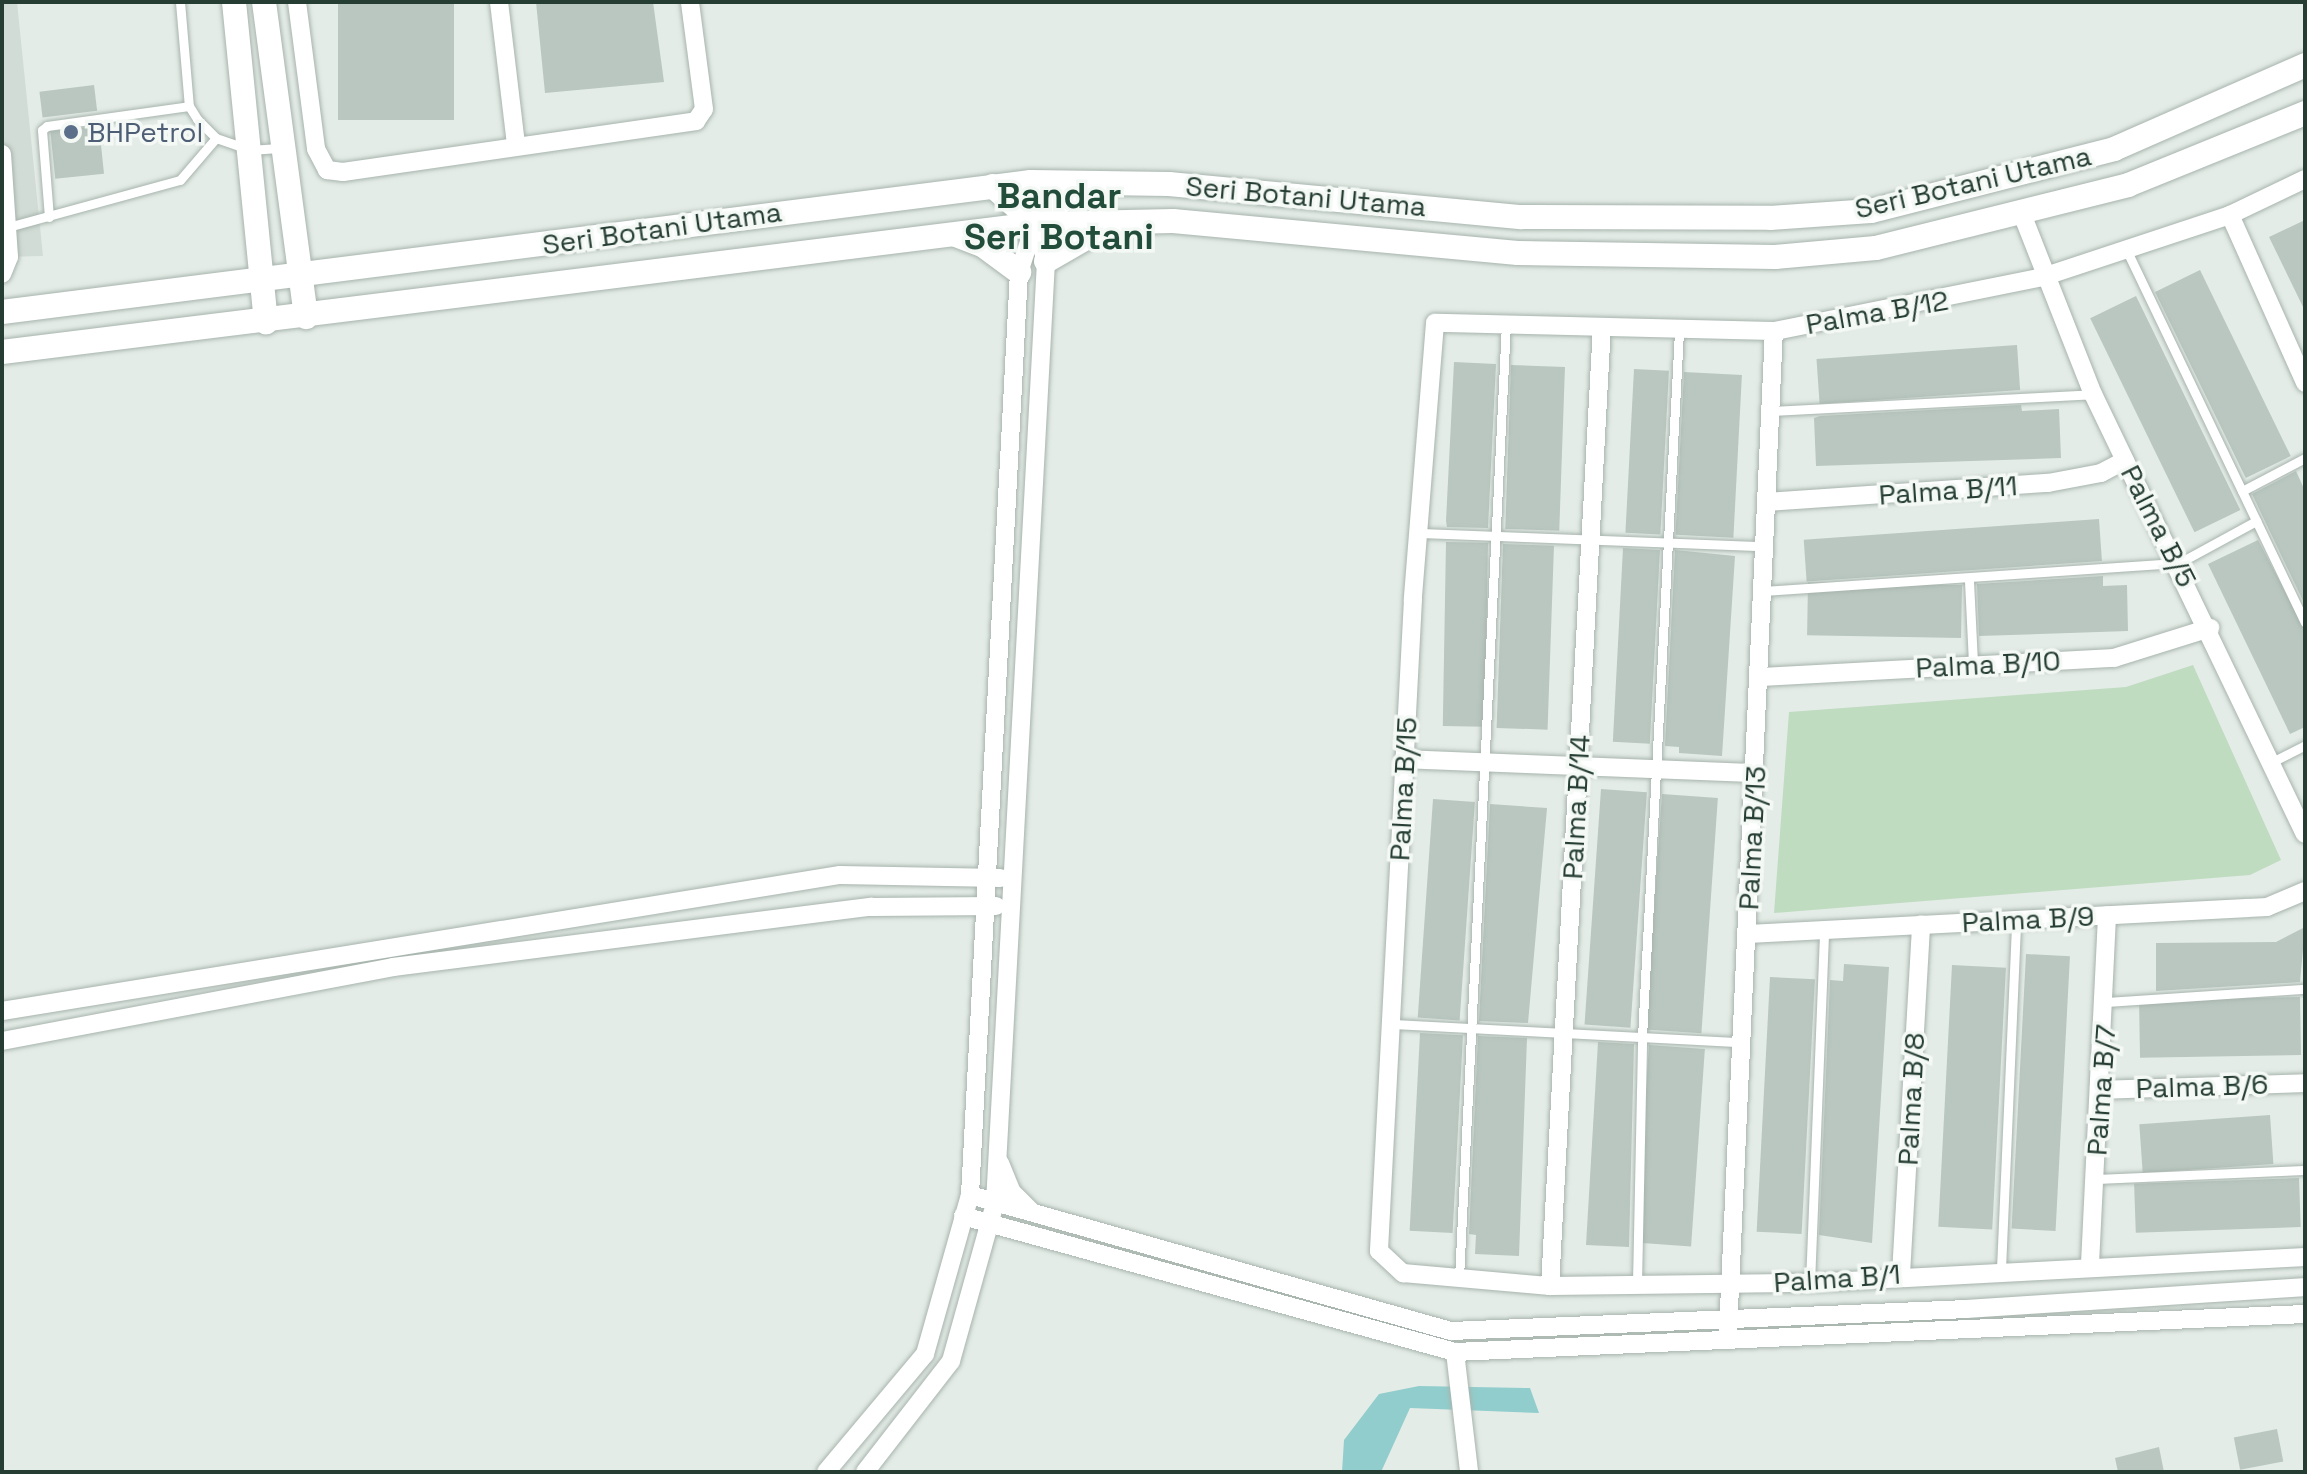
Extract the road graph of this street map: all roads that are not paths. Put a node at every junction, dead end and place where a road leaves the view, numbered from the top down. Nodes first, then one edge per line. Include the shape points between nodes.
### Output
1 (180, 2) edge
2 (234, 2) edge
3 (264, 2) edge
4 (297, 2) edge
5 (499, 2) edge
6 (690, 2) edge
7 (2305, 65) edge
8 (189, 106) junction
9 (2305, 113) edge
10 (216, 138) junction
11 (516, 144) junction
12 (282, 148) junction
13 (250, 150) junction
14 (2, 154) edge
15 (2305, 179) edge
16 (1136, 184) junction
17 (993, 186) junction
18 (2022, 214) junction
19 (2230, 215) junction
20 (49, 217) junction
21 (1119, 222) junction
22 (1035, 224) junction
23 (5, 228) edge
24 (954, 234) junction
25 (2126, 249) junction
26 (1046, 261) junction
27 (1019, 272) junction
28 (2, 274) edge
29 (299, 276) junction
30 (2043, 277) junction
31 (261, 280) junction
32 (2, 312) edge
33 (306, 317) junction
34 (266, 322) junction
35 (1506, 323) junction
36 (1431, 327) joint
37 (1602, 327) junction
38 (1774, 331) junction
39 (1679, 332) junction
40 (2, 352) edge
41 (2305, 383) edge
42 (2093, 394) junction
43 (1771, 411) junction
44 (2305, 458) edge
45 (2125, 460) junction
46 (2242, 491) junction
47 (1766, 502) junction
48 (2256, 521) junction
49 (1419, 533) junction
50 (1495, 538) junction
51 (1591, 540) junction
52 (1670, 543) junction
53 (1765, 546) junction
54 (2179, 563) junction
55 (1969, 581) junction
56 (1764, 591) junction
57 (2305, 622) edge
58 (2210, 628) junction
59 (1973, 664) junction
60 (1761, 677) junction
61 (2305, 745) edge
62 (1404, 759) junction
63 (2272, 762) junction
64 (1484, 763) junction
65 (1578, 766) junction
66 (1656, 770) junction
67 (1755, 773) junction
68 (2305, 834) edge
69 (989, 877) junction
70 (1013, 879) junction
71 (2305, 891) edge
72 (987, 905) junction
73 (1011, 907) junction
74 (2107, 915) junction
75 (2016, 919) junction
76 (1921, 925) junction
77 (1824, 930) junction
78 (1748, 934) junction
79 (2305, 989) edge
80 (2107, 1002) junction
81 (2, 1011) edge
82 (1393, 1024) junction
83 (1471, 1028) junction
84 (1563, 1034) junction
85 (1642, 1037) junction
86 (2, 1041) edge
87 (1741, 1042) junction
88 (2305, 1083) edge
89 (2099, 1090) junction
90 (998, 1157) junction
91 (2305, 1170) edge
92 (2095, 1179) junction
93 (970, 1195) junction
94 (995, 1203) junction
95 (1033, 1213) junction
96 (963, 1216) junction
97 (991, 1226) junction
98 (1032, 1238) junction
99 (1379, 1251) joint
100 (983, 1256) junction
101 (2305, 1257) edge
102 (2090, 1264) junction
103 (2001, 1269) junction
104 (1901, 1274) junction
105 (1459, 1281) junction
106 (1637, 1283) junction
107 (1729, 1283) junction
108 (1810, 1283) junction
109 (1550, 1286) junction
110 (2305, 1287) edge
111 (2305, 1314) edge
112 (1729, 1320) junction
113 (1727, 1344) junction
114 (1455, 1352) junction
115 (826, 1472) edge
116 (865, 1472) edge
117 (1469, 1472) edge

1 - 8 lane
2 - 13 main road
3 - 12 main road
4 - 11 street via 316,149 327,170 343,172
5 - 11 street
6 - 11 street via 703,117
7 - 16 main road, Seri Botani Utama via 2114,149 1871,211 1754,218 1521,217
8 - 10 lane
8 - 20 lane via 47,126 42,130
9 - 18 main road, Seri Botani Utama via 2128,185
10 - 13 lane
10 - 20 lane via 180,180
12 - 13 lane
12 - 29 main road
13 - 31 main road
14 - 23 street
15 - 19 street, Palma B/12
16 - 17 main road, Seri Botani Utama
16 - 22 main road via 1061,201
17 - 22 main road
17 - 29 main road, Seri Botani Utama
18 - 21 main road, Seri Botani Utama via 1876,248 1775,257 1518,253 1173,221
18 - 30 street, Palma B/5
19 - 25 street, Palma B/12
19 - 41 street
20 - 23 lane
21 - 22 main road, Seri Botani Utama
21 - 26 main road
22 - 24 main road, Seri Botani Utama
22 - 26 street
22 - 27 street
23 - 28 street via 9,257
24 - 27 main road via 984,246
24 - 33 main road, Seri Botani Utama
25 - 30 street, Palma B/12
25 - 46 lane
26 - 70 street
27 - 69 street
29 - 31 main road, Seri Botani Utama
29 - 33 main road
30 - 38 street, Palma B/12
30 - 42 street, Palma B/5
31 - 32 main road, Seri Botani Utama
31 - 34 main road
33 - 34 main road, Seri Botani Utama
34 - 40 main road, Seri Botani Utama
35 - 36 street, Palma B/12
35 - 37 street, Palma B/12
35 - 50 lane
36 - 49 street, Palma B/15
37 - 39 street, Palma B/12
37 - 51 street, Palma B/14
38 - 39 street, Palma B/12
38 - 43 street, Palma B/13
39 - 52 lane
42 - 43 lane
42 - 45 street, Palma B/5
43 - 47 street, Palma B/13
44 - 46 lane
45 - 47 street, Palma B/11 via 2101,473 2048,483
45 - 54 street, Palma B/5
46 - 48 lane
47 - 53 street, Palma B/13
48 - 54 lane
48 - 57 lane
49 - 50 lane
49 - 62 street, Palma B/15
50 - 51 lane
50 - 64 lane
51 - 52 lane
51 - 65 street, Palma B/14
52 - 53 lane
52 - 66 lane
53 - 56 street, Palma B/13
54 - 55 lane
54 - 58 street, Palma B/5
55 - 56 lane
55 - 59 lane
56 - 60 street, Palma B/13
58 - 59 street, Palma B/10 via 2114,658
58 - 63 street, Palma B/5
59 - 60 street, Palma B/10
60 - 67 street, Palma B/13
61 - 63 lane
62 - 64 street
62 - 82 street, Palma B/15
63 - 68 street, Palma B/5
64 - 65 street
64 - 83 lane
65 - 66 street
65 - 84 street, Palma B/14
66 - 67 street
66 - 85 lane
67 - 78 street, Palma B/13
69 - 70 street
69 - 72 street
69 - 81 street via 840,875
70 - 73 street
71 - 74 street, Palma B/9 via 2267,907
72 - 73 street
72 - 86 street via 871,907 393,967
72 - 93 street
73 - 90 street
74 - 75 street, Palma B/9
74 - 80 street, Palma B/7
75 - 76 street, Palma B/9
75 - 103 lane
76 - 77 street, Palma B/9
76 - 104 street, Palma B/8
77 - 78 street, Palma B/9
77 - 108 lane
78 - 87 street, Palma B/13
79 - 80 lane
80 - 89 street, Palma B/7
82 - 83 lane
82 - 99 street, Palma B/15
83 - 84 lane
83 - 105 lane
84 - 85 lane
84 - 109 street, Palma B/14
85 - 87 lane
85 - 106 lane
87 - 107 street, Palma B/13
88 - 89 street, Palma B/6
89 - 92 street, Palma B/7
90 - 94 street
90 - 95 street via 1012,1192
91 - 92 lane
92 - 102 street, Palma B/7
93 - 94 street
93 - 96 street
94 - 95 street
94 - 97 street
95 - 112 street via 1451,1331
96 - 97 street
96 - 115 street via 925,1354
97 - 98 street
97 - 100 street
98 - 100 street
98 - 114 street
99 - 105 street, Palma B/1 via 1403,1273
100 - 116 street via 951,1361
101 - 102 street, Palma B/1
102 - 103 street, Palma B/1
103 - 104 street, Palma B/1
104 - 108 street, Palma B/1
105 - 109 street, Palma B/1
106 - 107 street, Palma B/1
106 - 109 street, Palma B/1
107 - 108 street, Palma B/1
107 - 112 street, Palma B/13
110 - 112 street
111 - 113 street
112 - 113 street, Palma B/13
113 - 114 street
114 - 117 street via 1460,1436

